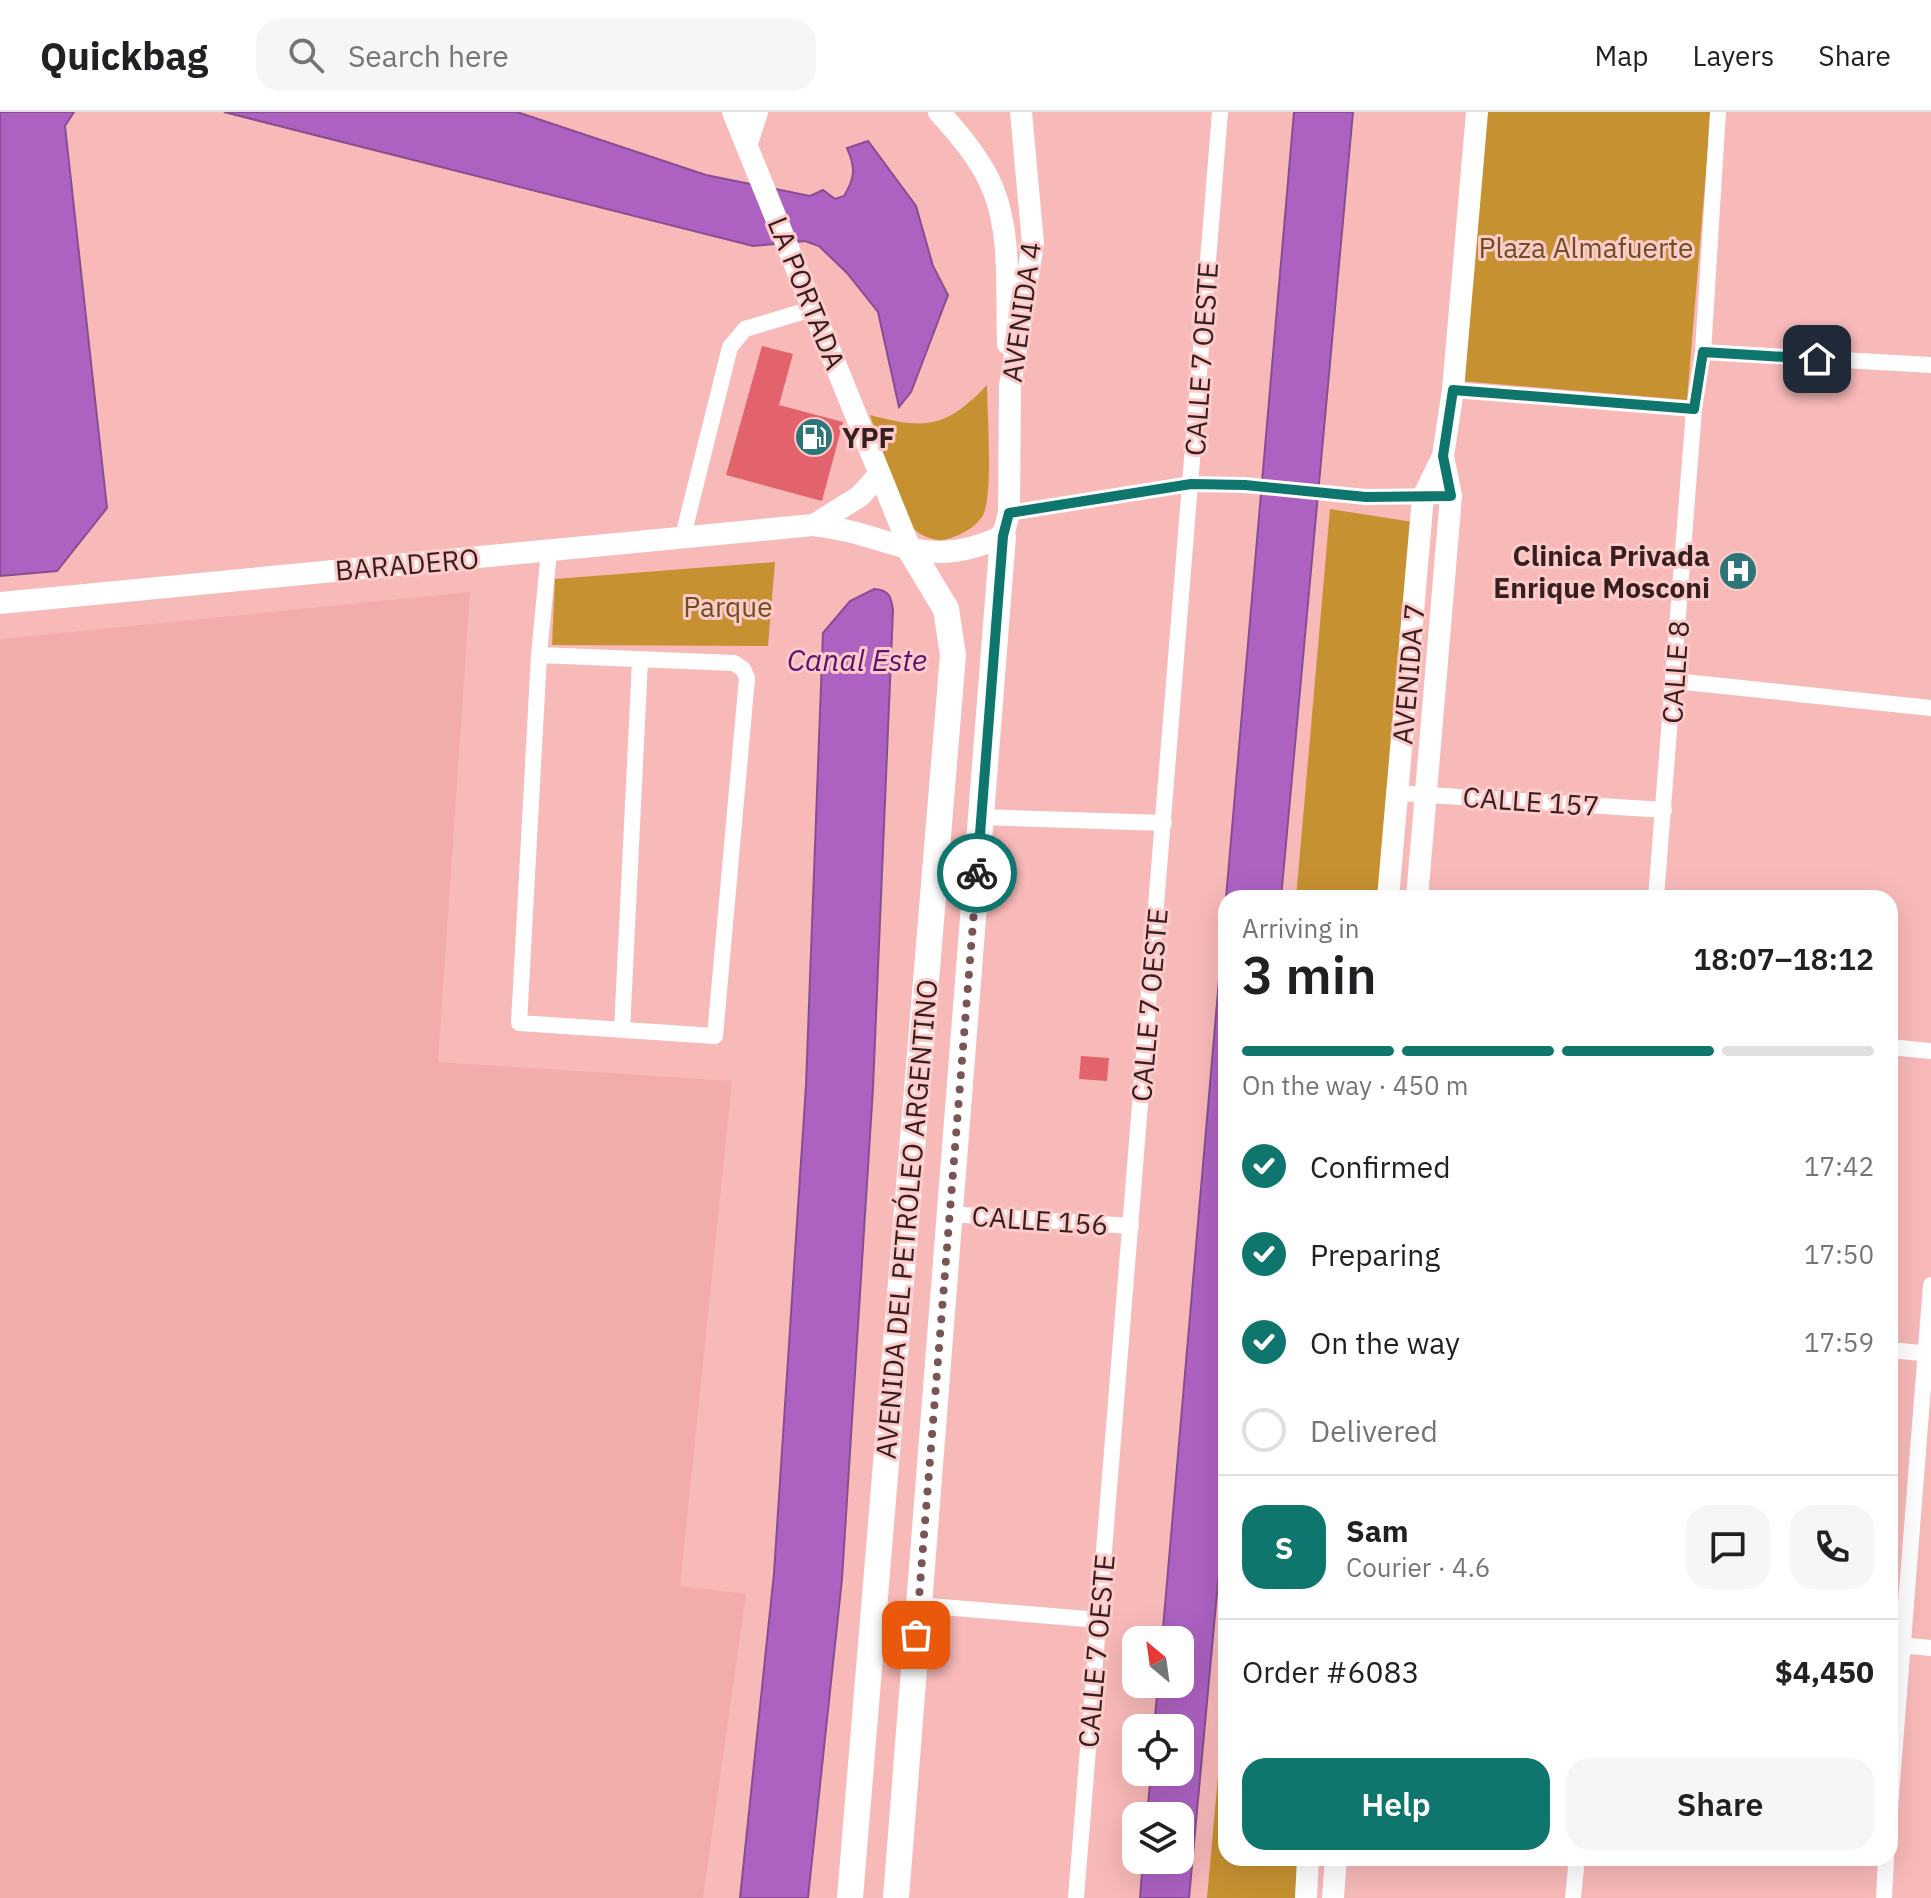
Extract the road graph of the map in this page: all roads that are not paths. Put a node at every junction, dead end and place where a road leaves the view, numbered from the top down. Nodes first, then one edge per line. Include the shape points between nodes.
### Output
1 (733, 112) edge
2 (757, 112) edge
3 (940, 112) edge
4 (950, 112) edge
5 (1021, 112) edge
6 (1220, 112) edge
7 (1477, 112) edge
8 (1718, 112) edge
9 (747, 143) junction
10 (812, 309) junction
11 (1703, 352) junction
12 (1931, 365) edge
13 (1010, 386) junction
14 (1453, 390) junction
15 (1694, 409) junction
16 (1443, 456) junction
17 (879, 475) junction
18 (1191, 484) junction
19 (1451, 496) junction
20 (1423, 497) junction
21 (813, 525) junction
22 (1006, 525) junction
23 (683, 536) junction
24 (549, 551) junction
25 (911, 551) junction
26 (0, 603) edge
27 (539, 655) junction
28 (640, 661) junction
29 (1675, 681) junction
30 (1931, 708) edge
31 (1398, 793) junction
32 (1426, 793) junction
33 (1664, 810) junction
34 (981, 817) junction
35 (1164, 823) junction
36 (1389, 890) edge
37 (1418, 890) edge
38 (1657, 890) edge
39 (622, 1030) junction
40 (1898, 1048) edge
41 (1931, 1051) edge
42 (949, 1214) junction
43 (1131, 1226) junction
44 (1931, 1285) edge
45 (1898, 1351) edge
46 (1928, 1354) edge
47 (918, 1605) junction
48 (1099, 1620) junction
49 (1898, 1626) edge
50 (1898, 1644) edge
51 (1931, 1648) edge
52 (1308, 1866) edge
53 (1335, 1866) edge
54 (1576, 1866) edge
55 (1886, 1866) edge
56 (850, 1898) edge
57 (896, 1898) edge
58 (1076, 1898) edge
59 (1306, 1898) edge
60 (1333, 1898) edge
61 (1573, 1898) edge
62 (1884, 1898) edge

1 - 9 main road, LA PORTADA
2 - 9 main road
3 - 4 main road
3 - 13 main road via 994,190 1003,229
5 - 13 main road, AVENIDA 4 via 1033,244
6 - 18 street, CALLE 7 OESTE
7 - 14 main road, AVENIDA 7
8 - 11 street, CALLE 8
9 - 10 main road, LA PORTADA
10 - 17 main road, LA PORTADA
10 - 23 street via 745,329 730,347
11 - 12 street
11 - 15 street, CALLE 8
13 - 22 main road, AVENIDA 4
14 - 15 street
14 - 16 main road, AVENIDA 7
15 - 29 street, CALLE 8
16 - 19 main road, AVENIDA 7
16 - 20 main road, AVENIDA 7
17 - 21 main road, BARADERO via 860,496
17 - 25 main road, LA PORTADA
18 - 20 street
18 - 22 street
18 - 35 street, CALLE 7 OESTE
19 - 20 street
19 - 32 main road, AVENIDA 7
20 - 31 main road, AVENIDA 7
21 - 23 main road, BARADERO
21 - 25 main road, BARADERO via 847,529
22 - 25 main road, BARADERO via 957,552
22 - 34 main road, AVENIDA DEL PETRÓLEO ARGENTINO
23 - 24 main road, BARADERO
24 - 26 main road, BARADERO
24 - 27 street
25 - 56 main road, AVENIDA DEL PETRÓLEO ARGENTINO via 946,609 953,655
27 - 28 street
27 - 39 street via 519,1023
28 - 39 street
28 - 39 street via 734,663 747,678 715,1036
29 - 30 street
29 - 33 street, CALLE 8
31 - 32 street, CALLE 157
31 - 36 main road, AVENIDA 7
32 - 33 street, CALLE 157
32 - 37 main road, AVENIDA 7
33 - 38 street, CALLE 8
34 - 35 street
34 - 42 main road, AVENIDA DEL PETRÓLEO ARGENTINO
35 - 43 street, CALLE 7 OESTE
40 - 41 street
42 - 43 street, CALLE 156
42 - 47 main road, AVENIDA DEL PETRÓLEO ARGENTINO
43 - 48 street, CALLE 7 OESTE
44 - 46 street
45 - 46 street
46 - 49 street
47 - 48 street
47 - 57 main road, AVENIDA DEL PETRÓLEO ARGENTINO
48 - 58 street, CALLE 7 OESTE
50 - 51 street
52 - 59 main road
53 - 60 main road
54 - 61 street
55 - 62 street

